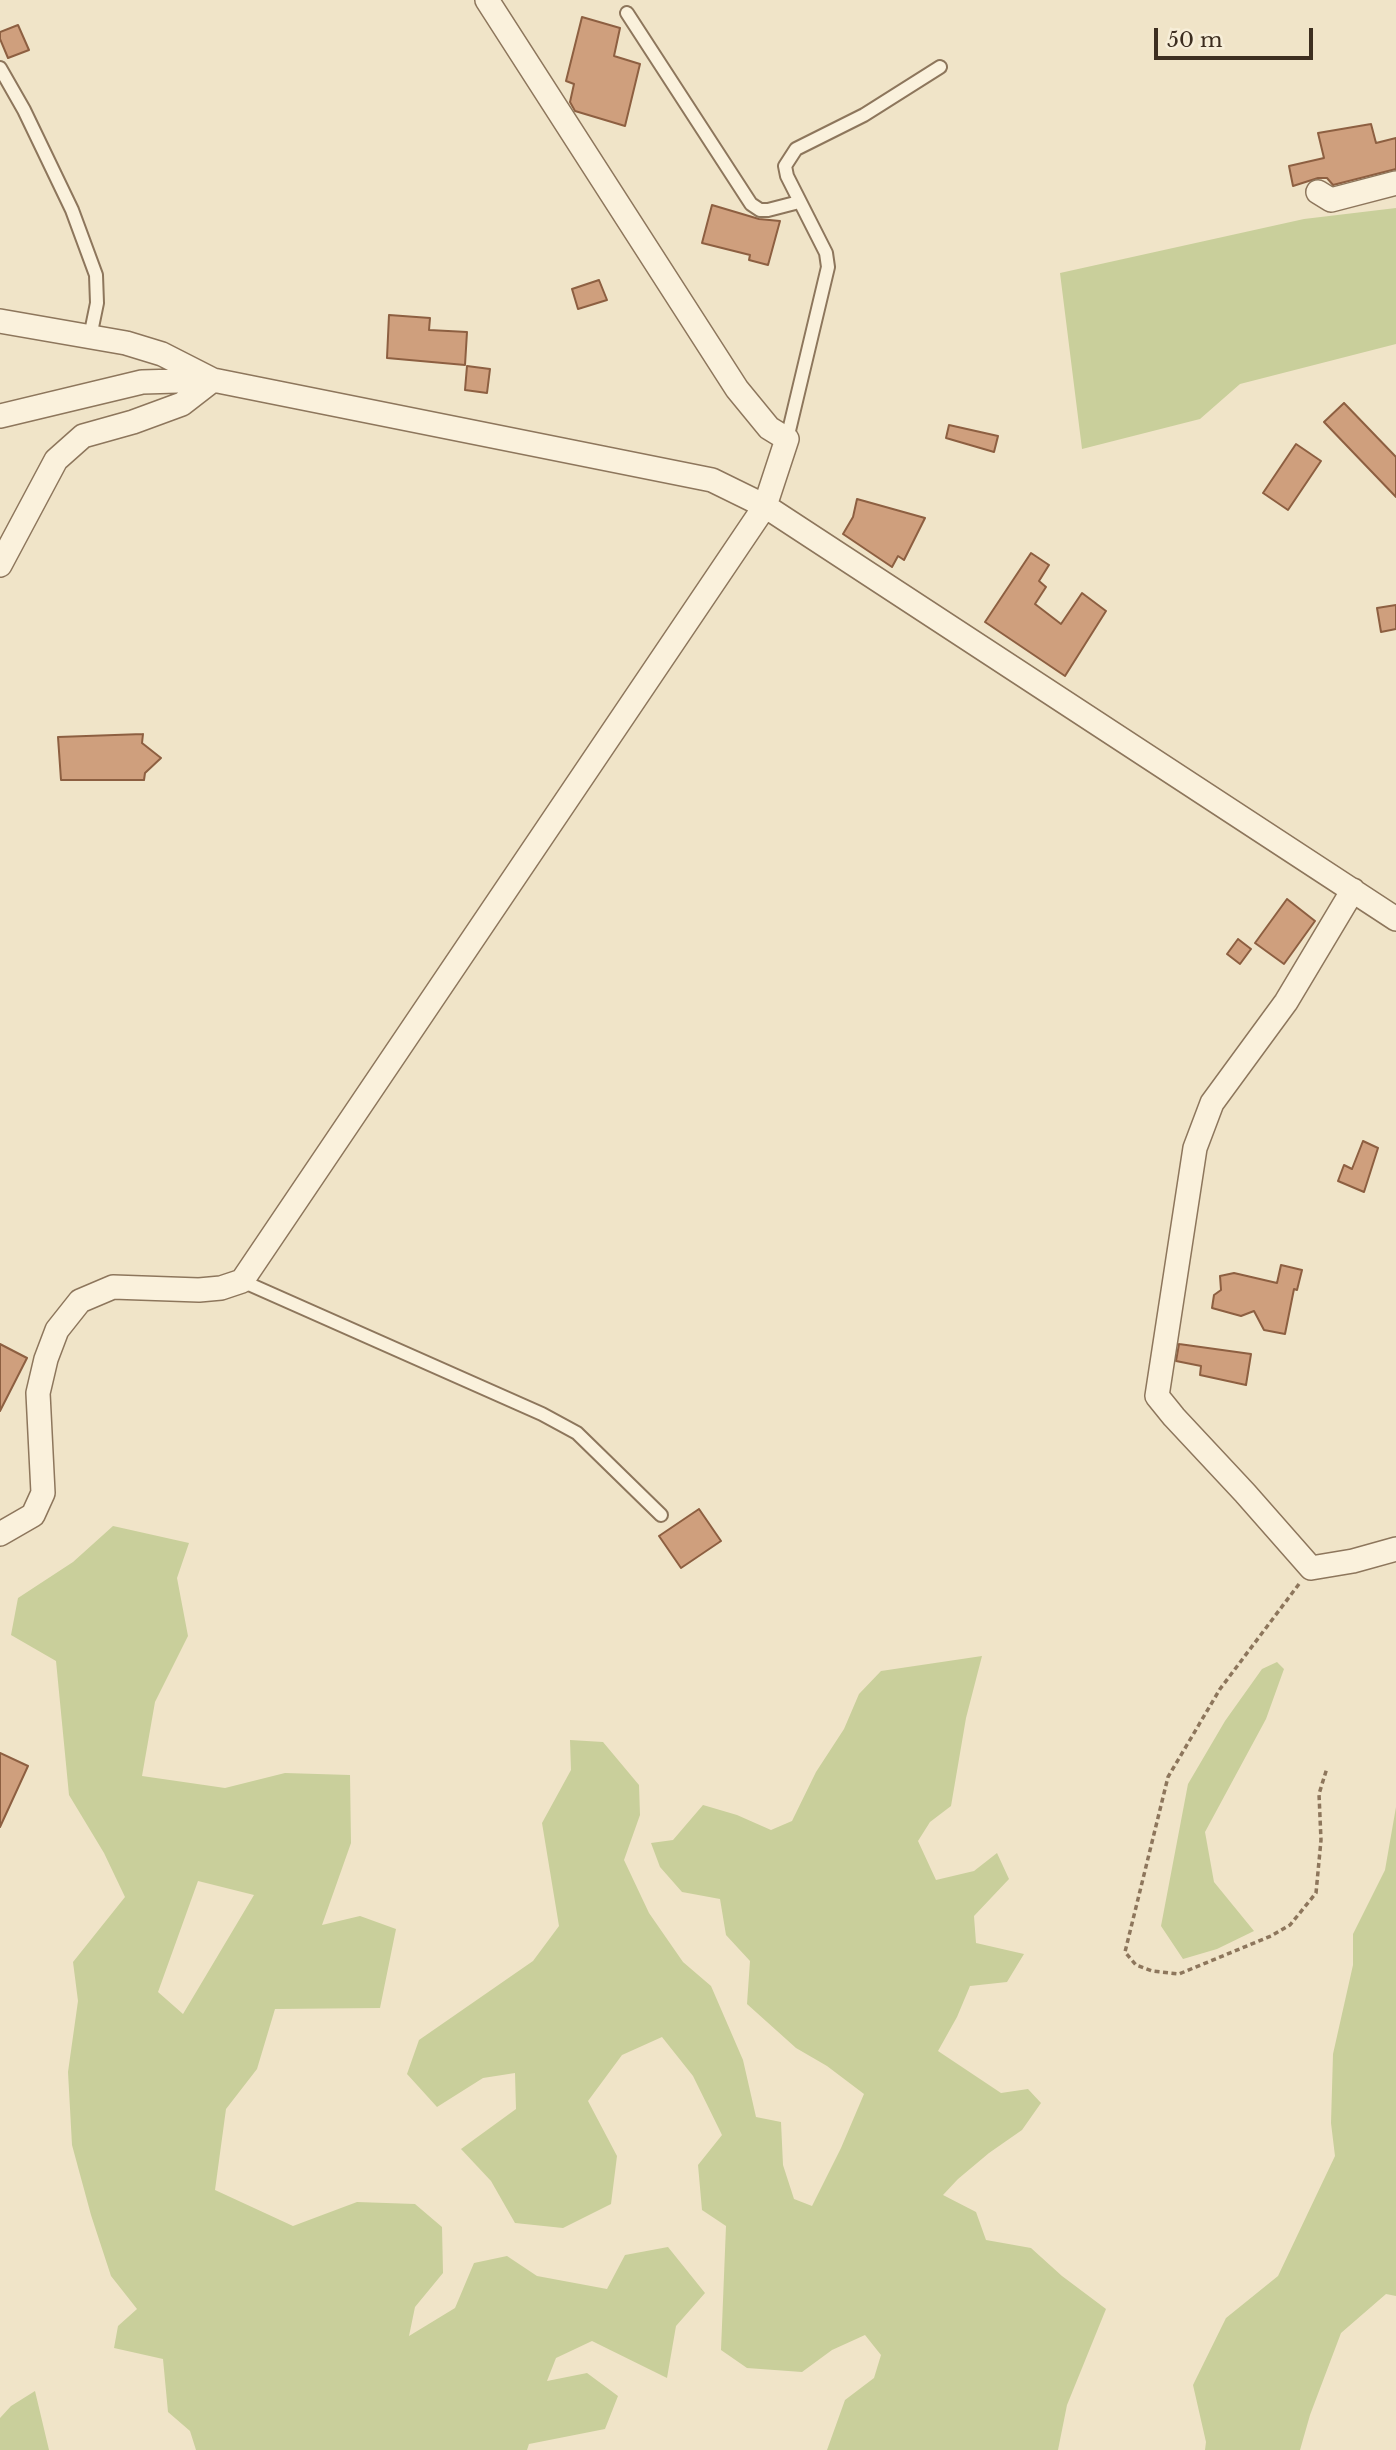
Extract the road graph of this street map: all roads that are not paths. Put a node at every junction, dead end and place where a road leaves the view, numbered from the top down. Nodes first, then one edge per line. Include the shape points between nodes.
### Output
1 (487, 0) edge
2 (627, 13) dead end
3 (940, 67) dead end
4 (0, 68) edge
5 (1396, 183) edge
6 (1318, 192) dead end
7 (799, 202) junction
8 (0, 321) edge
9 (90, 337) junction
10 (213, 380) junction
11 (0, 416) edge
12 (787, 439) junction
13 (765, 506) junction
14 (0, 565) edge
15 (1353, 890) junction
16 (1396, 919) edge
17 (242, 1281) junction
18 (661, 1515) dead end
19 (0, 1534) edge
20 (1396, 1549) edge

1 - 12 street via 737,389 769,428
2 - 7 lane via 751,204 768,210
3 - 7 lane via 864,115 796,149 785,166
4 - 9 lane via 72,210 96,275 97,303
5 - 6 street via 1331,200
7 - 12 lane via 826,253 828,267
8 - 9 street
9 - 10 street via 162,354
10 - 11 street via 142,382
10 - 13 street via 712,480
10 - 14 street via 182,404 83,436 56,460
12 - 13 street
13 - 15 street
13 - 17 street
15 - 16 street
15 - 20 street via 1286,1002 1212,1103 1195,1148 1157,1396 1311,1568
17 - 18 lane via 576,1433
17 - 19 street via 199,1290 113,1287 80,1301 57,1331 37,1393 43,1493 33,1515

